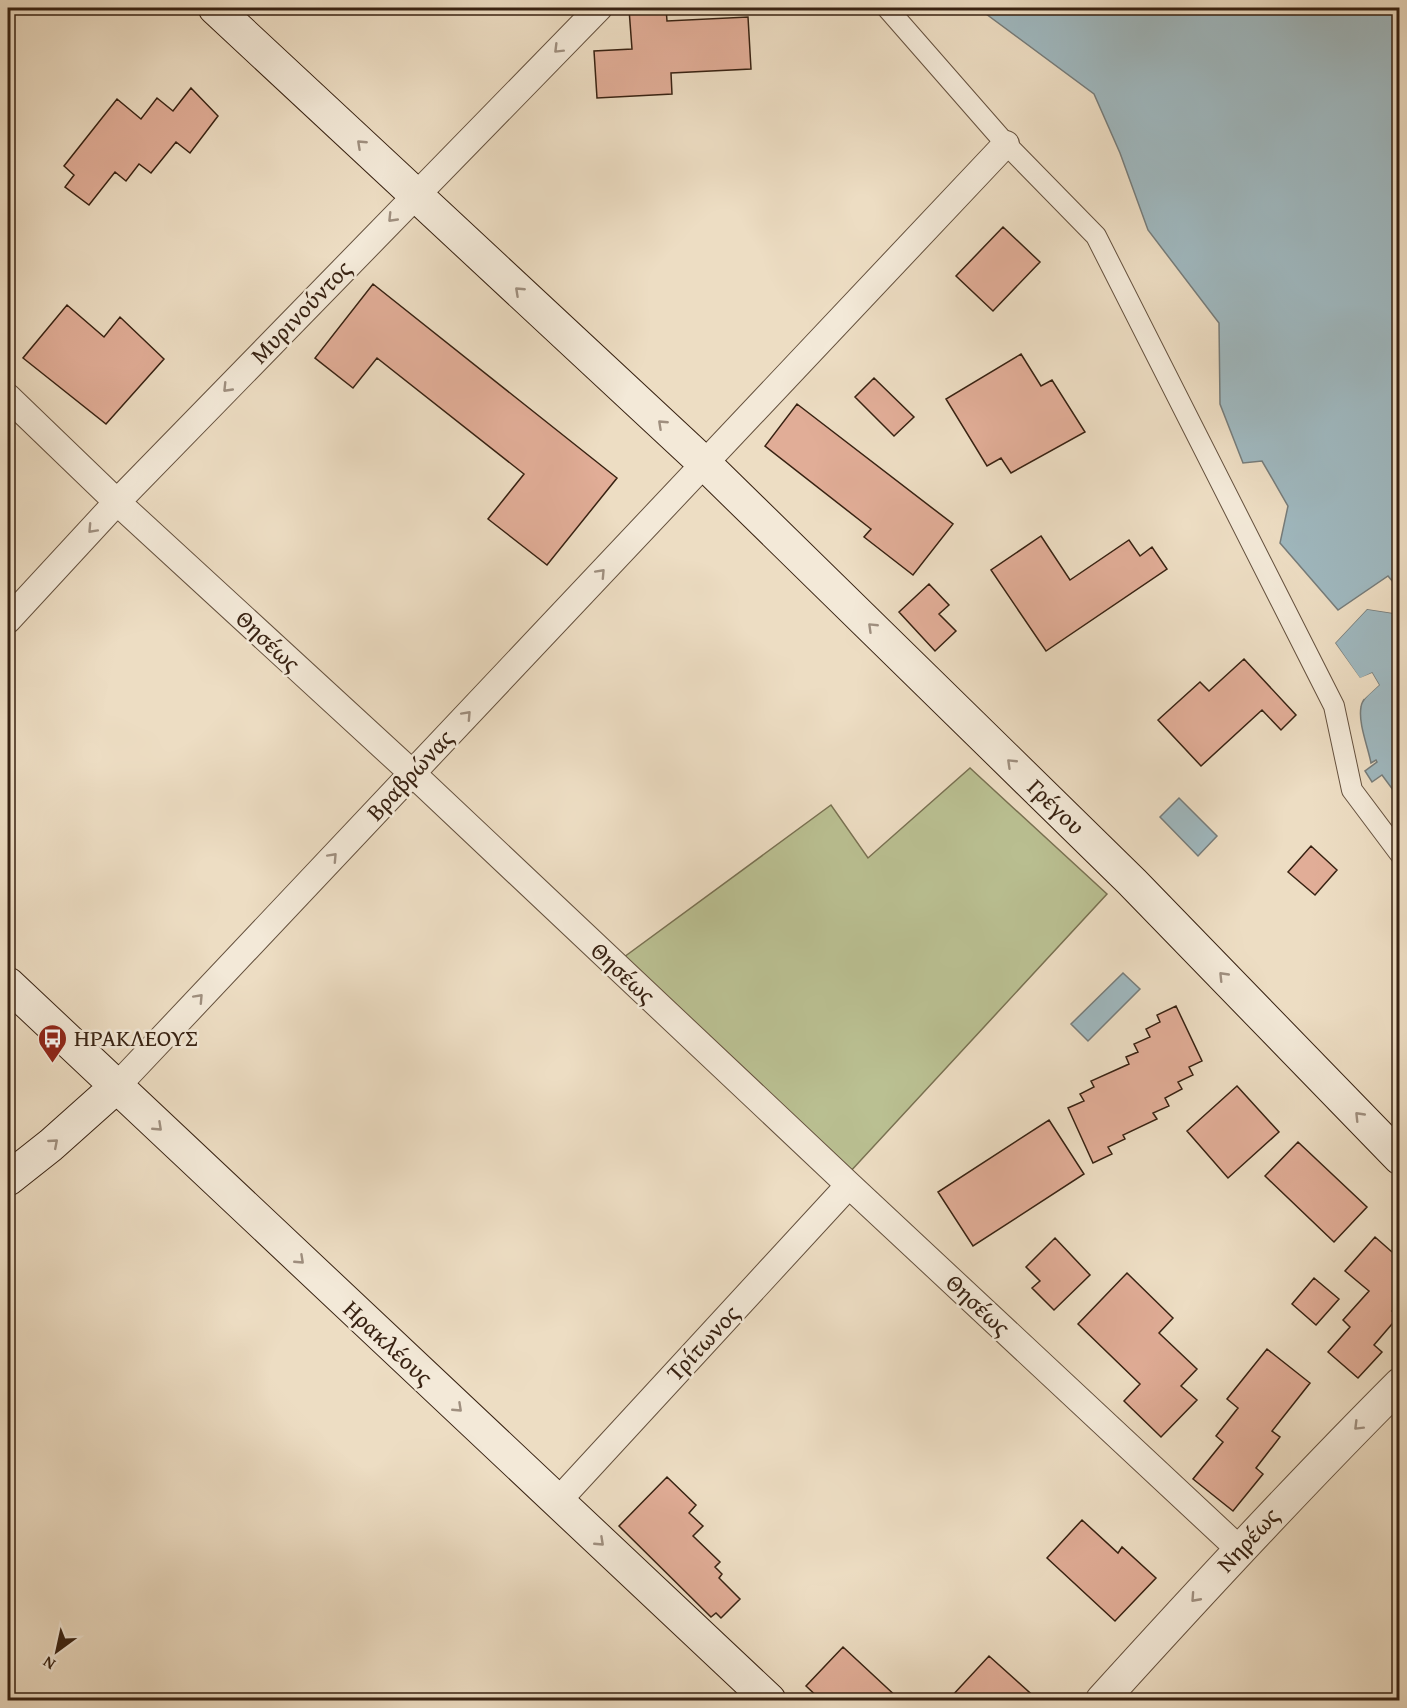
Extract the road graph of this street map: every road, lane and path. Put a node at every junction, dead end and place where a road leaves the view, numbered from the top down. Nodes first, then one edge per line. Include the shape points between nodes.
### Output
1 (215, 8) edge
2 (599, 8) edge
3 (887, 8) edge
4 (1006, 144) junction
5 (415, 194) junction
6 (8, 397) edge
7 (705, 464) junction
8 (117, 502) junction
9 (8, 620) edge
10 (412, 773) junction
11 (1400, 854) edge
12 (8, 984) edge
13 (116, 1087) junction
14 (1400, 1158) edge
15 (8, 1179) edge
16 (849, 1185) junction
17 (1400, 1384) edge
18 (557, 1502) junction
19 (1239, 1549) junction
20 (769, 1701) edge
21 (1102, 1701) edge

5 -> 1 main road, Γρέγου
2 -> 5 street, Μυρινούντος
3 - 4 street
4 - 7 street, Βραβρώνας
4 - 11 street via 1096,236 1334,706 1352,790
7 -> 5 main road, Γρέγου
5 -> 8 street, Μυρινούντος
6 - 8 street, Θησέως
10 -> 7 street, Βραβρώνας
14 -> 7 main road, Γρέγου via 1123,873
8 -> 9 street, Μυρινούντος
8 - 10 street, Θησέως
13 -> 10 street, Βραβρώνας
10 - 16 street, Θησέως
12 - 13 main road, Ηρακλέους
15 -> 13 main road
13 -> 18 main road, Ηρακλέους
16 - 18 street, Τρίτωνος
16 - 19 street, Θησέως
17 -> 19 street, Νηρέως
18 -> 20 main road, Ηρακλέους
19 -> 21 street, Νηρέως

